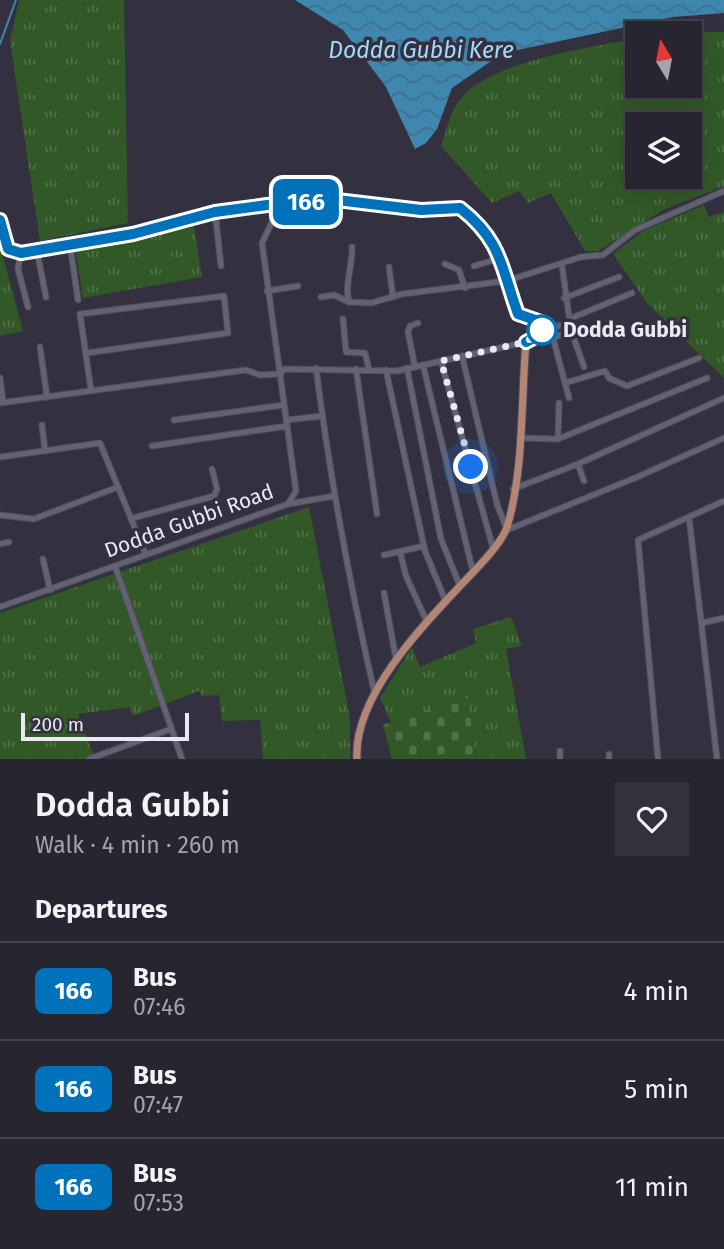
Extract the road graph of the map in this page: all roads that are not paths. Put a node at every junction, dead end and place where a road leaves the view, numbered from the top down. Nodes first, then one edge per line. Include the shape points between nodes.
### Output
1 (724, 191) edge
2 (294, 203) junction
3 (215, 212) junction
4 (0, 220) edge
5 (2, 243) edge
6 (70, 245) junction
7 (352, 247) dead end
8 (37, 251) junction
9 (21, 253) junction
10 (501, 258) junction
11 (445, 264) dead end
12 (221, 266) dead end
13 (474, 266) dead end
14 (562, 266) junction
15 (389, 267) dead end
16 (619, 277) dead end
17 (506, 281) junction
18 (298, 286) dead end
19 (465, 288) junction
20 (267, 290) junction
21 (632, 293) dead end
22 (46, 297) dead end
23 (321, 297) dead end
24 (393, 297) junction
25 (564, 298) junction
26 (78, 300) dead end
27 (349, 302) junction
28 (28, 307) dead end
29 (343, 319) dead end
30 (418, 323) dead end
31 (570, 324) junction
32 (542, 330) junction
33 (553, 338) junction
34 (526, 342) junction
35 (40, 347) dead end
36 (87, 353) junction
37 (462, 356) junction
38 (699, 358) dead end
39 (441, 361) junction
40 (423, 365) junction
41 (415, 367) junction
42 (584, 367) dead end
43 (316, 368) junction
44 (407, 368) junction
45 (356, 369) junction
46 (369, 369) junction
47 (386, 370) junction
48 (280, 374) junction
49 (0, 378) edge
50 (707, 378) dead end
51 (565, 383) junction
52 (91, 390) junction
53 (47, 397) junction
54 (569, 398) dead end
55 (724, 398) edge
56 (2, 402) edge
57 (559, 403) dead end
58 (284, 405) junction
59 (322, 416) junction
60 (174, 420) dead end
61 (287, 423) junction
62 (42, 425) dead end
63 (520, 438) junction
64 (724, 438) edge
65 (558, 439) junction
66 (152, 446) dead end
67 (45, 451) junction
68 (0, 457) edge
69 (578, 464) junction
70 (212, 469) dead end
71 (584, 481) dead end
72 (118, 487) junction
73 (513, 489) junction
74 (334, 496) junction
75 (724, 501) edge
76 (288, 504) junction
77 (377, 514) dead end
78 (0, 515) edge
79 (690, 517) junction
80 (133, 518) junction
81 (507, 530) junction
82 (9, 542) dead end
83 (0, 544) edge
84 (424, 546) junction
85 (493, 548) junction
86 (400, 552) junction
87 (146, 555) junction
88 (384, 555) dead end
89 (43, 559) dead end
90 (115, 566) junction
91 (473, 572) junction
92 (460, 586) junction
93 (50, 590) junction
94 (384, 593) dead end
95 (446, 602) junction
96 (0, 607) edge
97 (724, 618) edge
98 (426, 622) junction
99 (702, 623) junction
100 (396, 660) junction
101 (376, 696) junction
102 (171, 729) junction
103 (560, 751) dead end
104 (89, 759) edge
105 (182, 759) edge
106 (357, 759) edge
107 (560, 759) edge
108 (658, 759) edge
109 (717, 759) edge

1 - 14 street via 635,230 603,255 581,257
2 - 3 main road
2 - 10 main road via 337,200 421,210 460,208 479,223
2 - 20 street, Dodda Gubbi Road via 272,222 262,239
3 - 6 main road
3 - 12 street
4 - 5 main road
5 - 9 main road
6 - 8 main road
6 - 26 street
7 - 27 street
8 - 9 main road
8 - 22 street
9 - 28 street via 18,269
10 - 13 street
10 - 17 main road
11 - 19 street via 459,270
14 - 17 street
14 - 25 street
15 - 24 street
16 - 25 street
17 - 19 street
17 - 32 main road via 518,314 537,319
18 - 20 street
19 - 24 street
20 - 48 street, Dodda Gubbi Road
21 - 31 street
23 - 27 street via 334,295
24 - 27 street
25 - 31 street
29 - 46 street via 346,352 365,353
30 - 41 street via 408,332
31 - 32 street
31 - 33 street
31 - 42 street
32 - 33 street
32 - 34 main road
33 - 51 street
34 - 37 street
34 - 63 main road
35 - 53 street
36 - 36 street via 229,333 224,296 80,314
36 - 52 street
37 - 39 street
37 - 81 street
38 - 51 street via 627,386 609,378 605,371
39 - 40 street
39 - 85 street
40 - 41 street
40 - 91 street
41 - 44 street
43 - 45 street
43 - 48 street via 284,369
43 - 59 street
44 - 47 street
44 - 92 street via 441,538
45 - 46 street
45 - 77 street
46 - 47 street
47 - 84 street
48 - 52 street via 246,370
48 - 58 street, Dodda Gubbi Road
49 - 56 street
50 - 65 street
51 - 54 street
52 - 53 street
53 - 56 street
55 - 69 street
57 - 65 street
58 - 60 street
58 - 61 street, Dodda Gubbi Road
59 - 61 street
59 - 74 street
61 - 66 street
61 - 76 street, Dodda Gubbi Road via 296,491
62 - 67 street
63 - 65 street
63 - 73 main road
64 - 81 street
67 - 68 street
67 - 72 street via 100,443
69 - 71 street
69 - 73 street
70 - 80 street via 217,489 214,496
72 - 78 street via 34,519
72 - 80 street
73 - 81 main road
74 - 76 street
74 - 101 street
75 - 79 street
76 - 87 street, Dodda Gubbi Road
79 - 99 street
79 - 108 street via 637,542
80 - 87 street
81 - 85 main road
82 - 83 street
84 - 86 street
84 - 95 street
85 - 91 main road
86 - 88 street
86 - 98 street
87 - 90 street, Dodda Gubbi Road
89 - 93 street
90 - 93 street, Dodda Gubbi Road
90 - 102 street
91 - 92 main road
92 - 95 main road
93 - 96 street, Dodda Gubbi Road
94 - 100 street
95 - 98 main road
97 - 99 street
98 - 100 main road
99 - 109 street
100 - 101 main road
101 - 106 main road via 356,744
102 - 104 street
102 - 105 street
103 - 107 street

